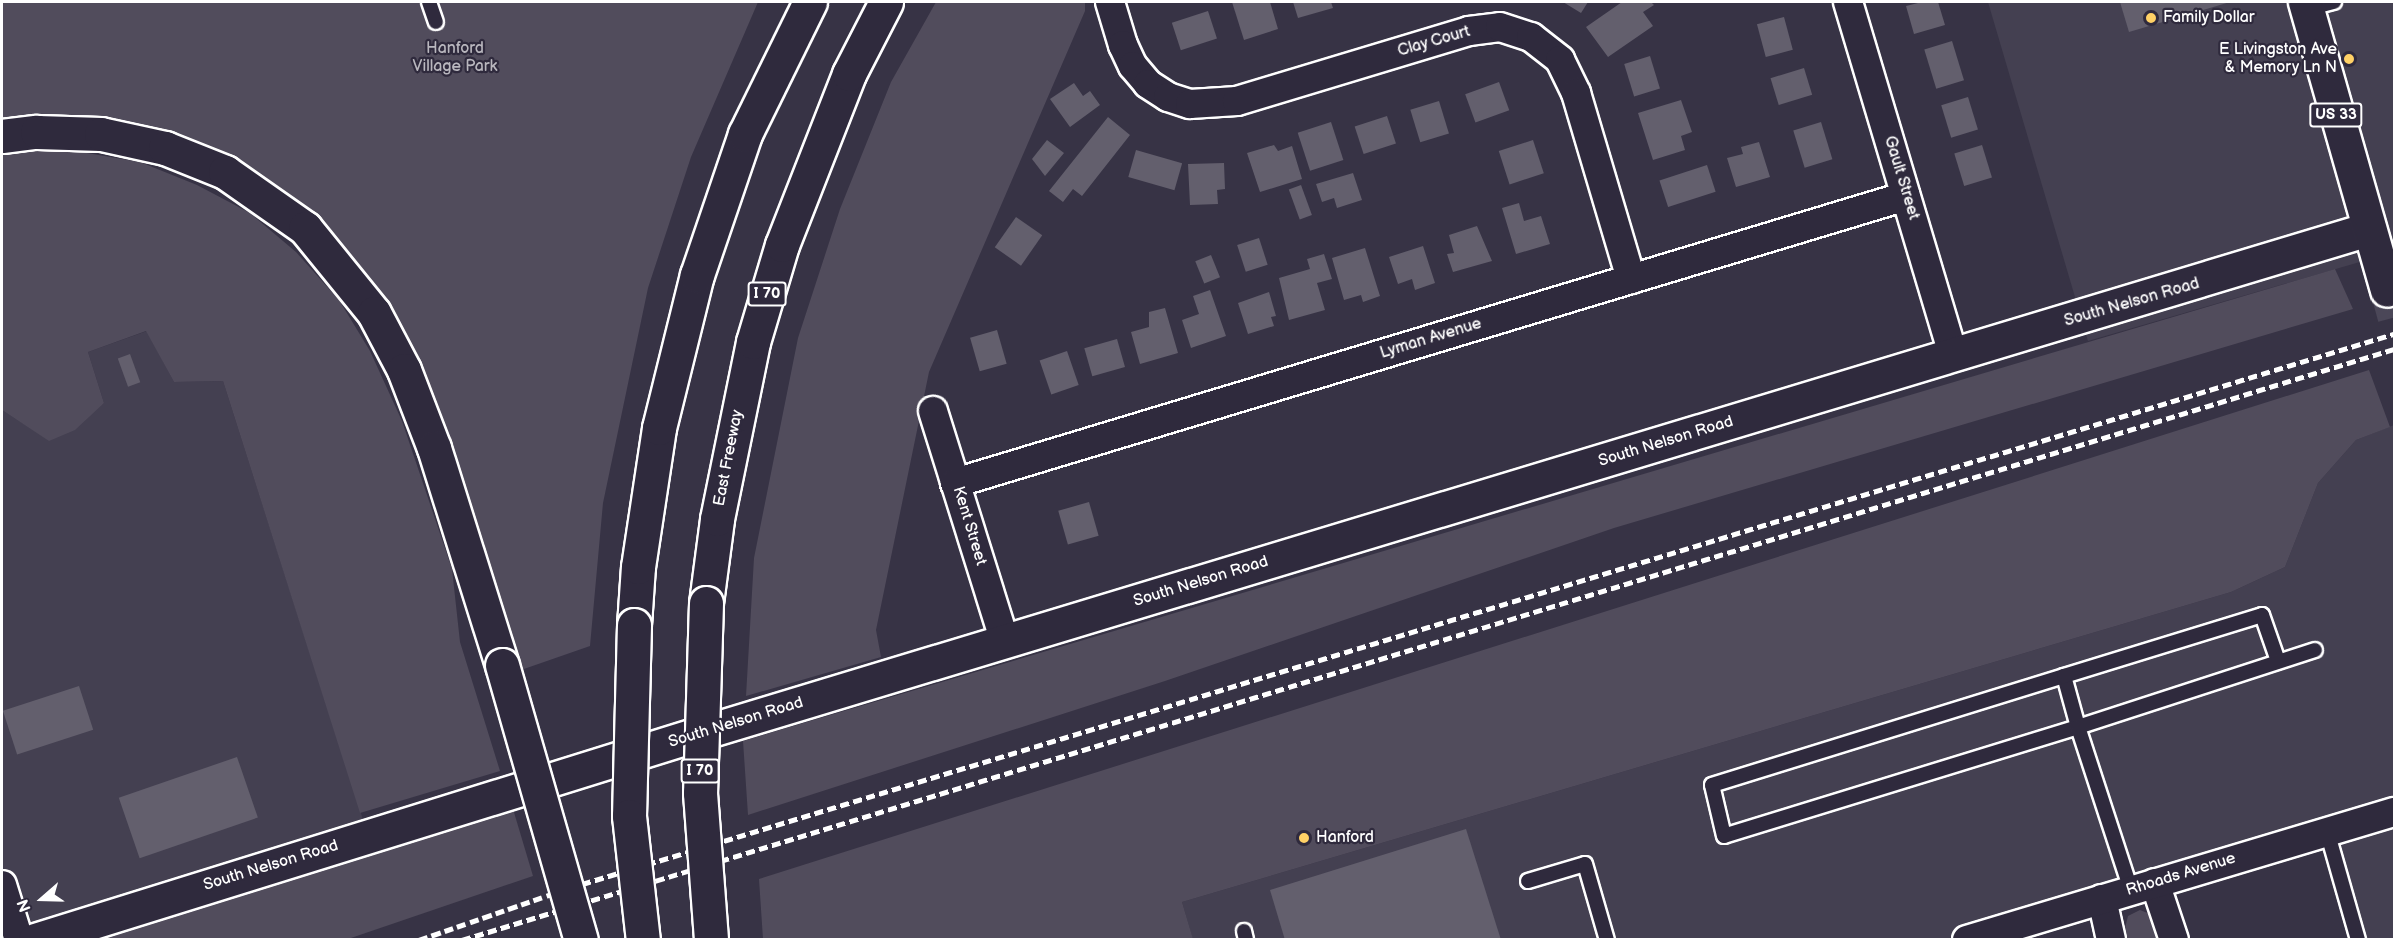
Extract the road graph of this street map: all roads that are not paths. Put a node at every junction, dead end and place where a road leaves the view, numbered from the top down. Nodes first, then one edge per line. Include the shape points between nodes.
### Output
1 (429, 2) edge
2 (810, 2) edge
3 (886, 2) edge
4 (1848, 2) edge
5 (2315, 4) edge
6 (1114, 14) edge
7 (436, 22) dead end
8 (2, 136) edge
9 (1906, 196) junction
10 (2368, 229) junction
11 (1631, 279) junction
12 (2387, 290) tunnel mouth
13 (1953, 356) junction
14 (933, 411) dead end
15 (955, 483) junction
16 (1005, 642) junction
17 (2315, 650) dead end
18 (2278, 662) junction
19 (2064, 676) junction
20 (2078, 727) junction
21 (2394, 812) edge
22 (2327, 831) junction
23 (1528, 881) dead end
24 (2, 885) edge
25 (2143, 887) junction
26 (2102, 899) junction
27 (19, 939) edge
28 (35, 939) edge
29 (581, 939) edge
30 (643, 939) edge
31 (711, 939) edge
32 (1607, 939) edge
33 (1967, 939) edge
34 (2111, 939) edge
35 (2174, 939) edge
36 (2358, 939) edge

1 - 7 lane
2 - 30 main road, bridge via 745,134 694,285 659,428 638,567 634,625 629,816
3 - 31 main road, East Freeway / I 70, bridge via 849,74 799,202 753,342 717,519 706,603 700,793
4 - 9 street, Gault Street
5 - 10 main road, US 33
6 - 11 street, Clay Court via 1133,66 1148,84 1168,97 1201,105 1237,101 1468,31 1500,27 1531,37 1560,60 1576,93
8 - 29 main road, bridge via 37,132 101,134 165,148 225,172 305,228 374,313 404,370 434,448
9 - 11 street, Lyman Avenue
9 - 13 street, Gault Street
10 - 12 main road, US 33
10 - 13 main road, South Nelson Road
11 - 15 street, Lyman Avenue
13 - 16 main road, South Nelson Road
14 - 15 street, Kent Street
15 - 16 street, Kent Street
16 - 28 main road, South Nelson Road
17 - 18 lane
18 - 19 lane via 2262,615
18 - 20 lane
19 - 20 lane
19 - 20 lane via 1712,785 1724,836
20 - 25 lane
21 - 22 street, Rhoads Avenue
22 - 25 street, Rhoads Avenue
22 - 36 lane
23 - 32 lane via 1585,864
24 - 27 street
25 - 26 street, Rhoads Avenue
25 - 35 street
26 - 33 street, Rhoads Avenue
26 - 34 street

